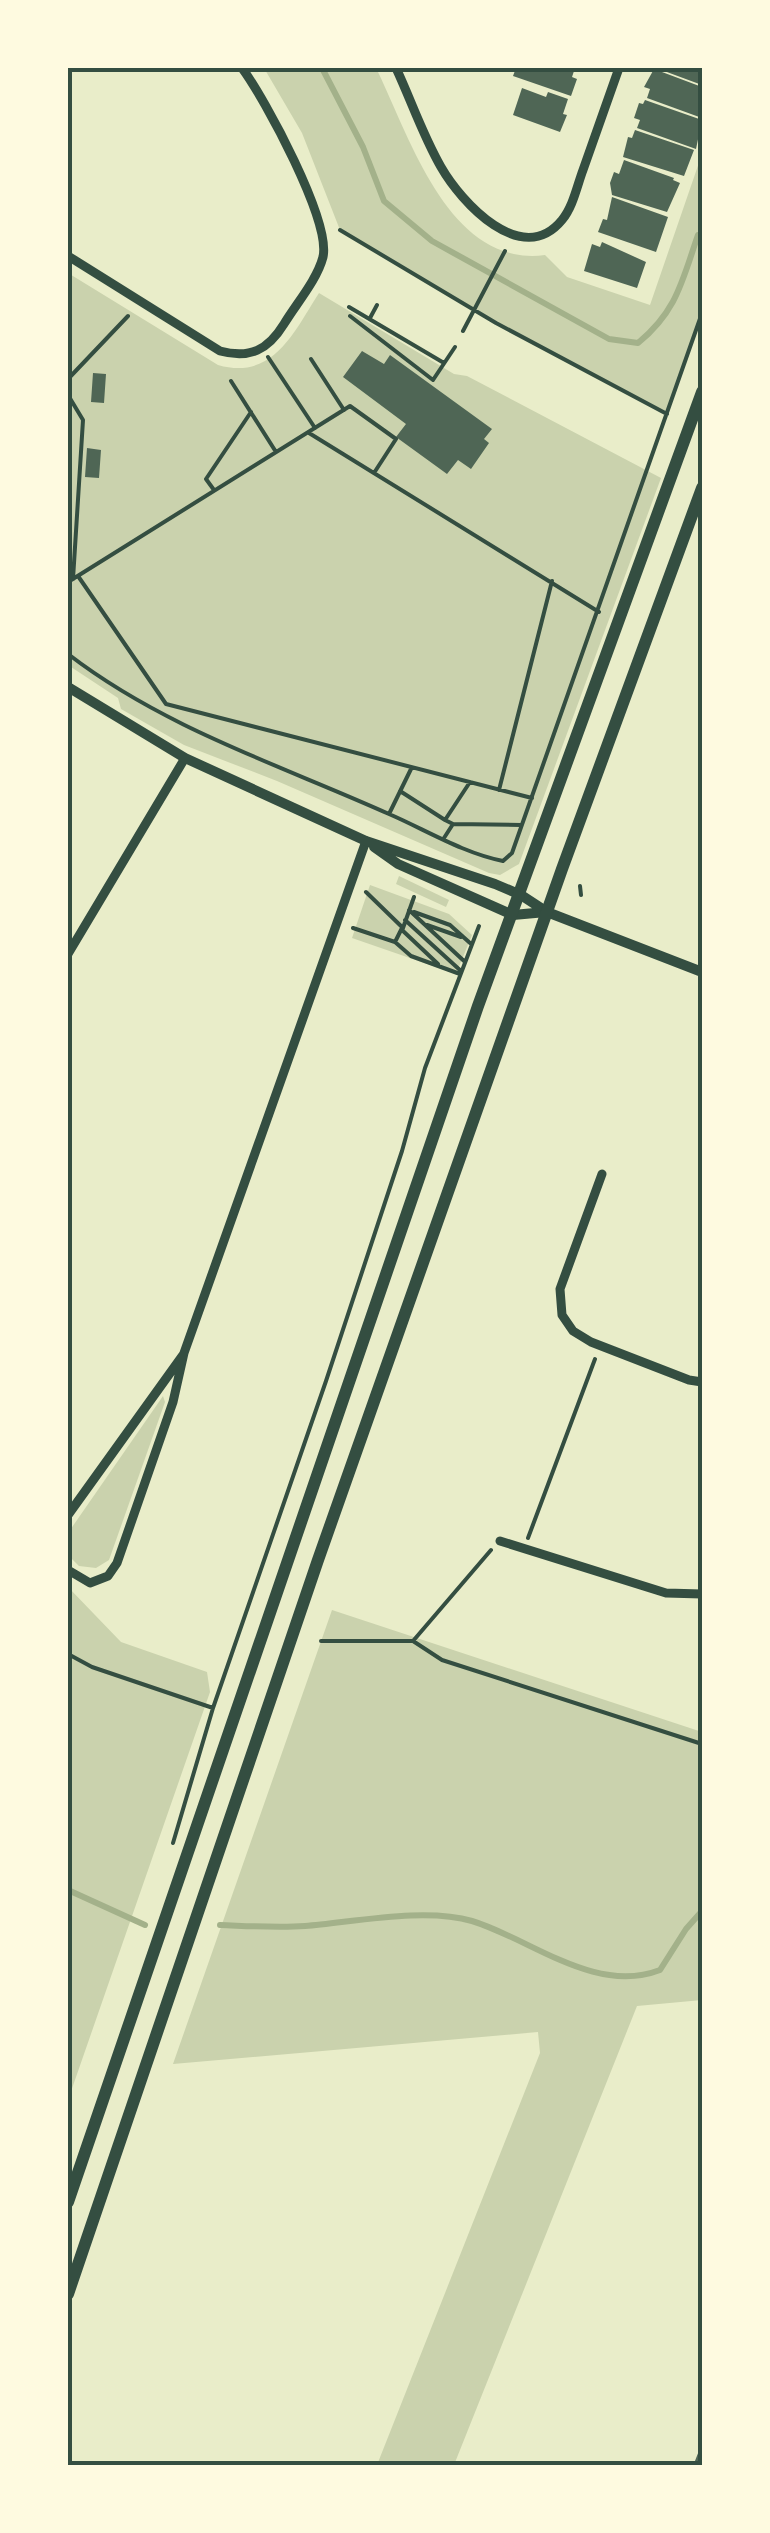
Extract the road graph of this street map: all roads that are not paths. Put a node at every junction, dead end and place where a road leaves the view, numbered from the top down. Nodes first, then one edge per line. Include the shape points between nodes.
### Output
1 (242, 68) edge
2 (396, 68) edge
3 (619, 68) edge
4 (68, 256) edge
5 (702, 392) edge
6 (702, 488) edge
7 (68, 687) edge
8 (186, 758) junction
9 (366, 841) junction
10 (521, 894) junction
11 (546, 912) junction
12 (513, 915) junction
13 (68, 954) edge
14 (702, 972) edge
15 (602, 1174) dead end
16 (184, 1353) junction
17 (702, 1382) edge
18 (68, 1516) edge
19 (500, 1540) road end
20 (68, 1570) edge
21 (702, 1594) edge
22 (68, 2202) edge
23 (68, 2294) edge

1 - 4 street via 291,152 324,247 318,269 276,337 248,355 220,351
2 - 3 street via 448,178 488,220 522,238 561,221
5 - 10 main road
6 - 11 main road
7 - 8 street
8 - 9 street
8 - 13 street
9 - 10 street
9 - 12 street via 398,864
9 - 16 street
10 - 11 street
10 - 12 main road
11 - 12 street
11 - 14 street
11 - 23 main road
12 - 22 main road
15 - 17 street via 560,1289 562,1314 573,1332 600,1346
16 - 18 street
16 - 20 street via 174,1402 118,1563 90,1583
19 - 21 street via 666,1592

